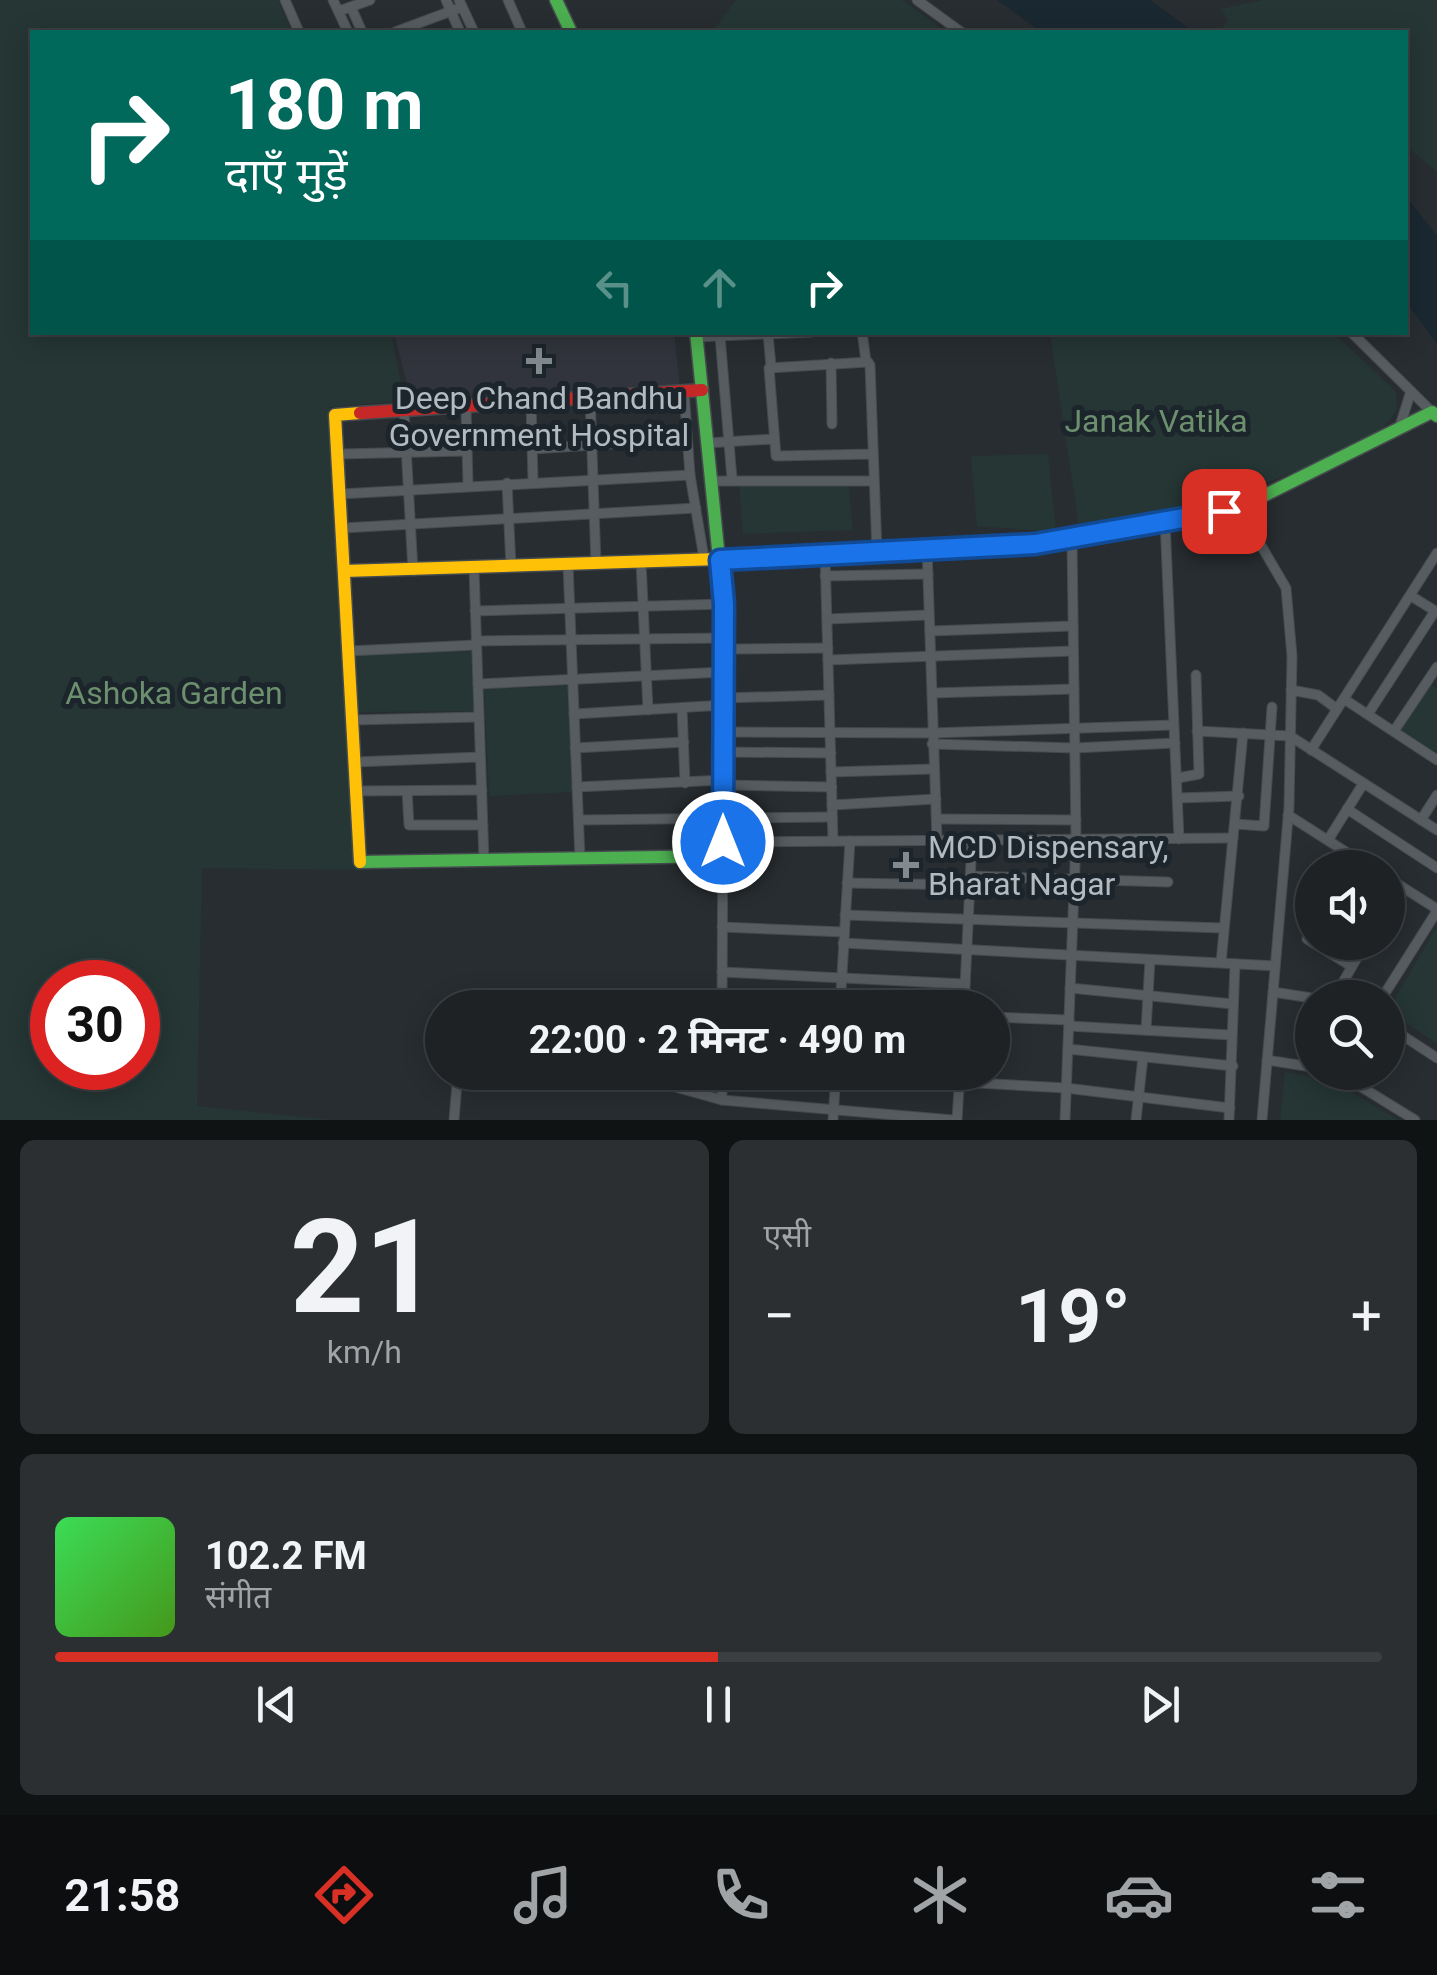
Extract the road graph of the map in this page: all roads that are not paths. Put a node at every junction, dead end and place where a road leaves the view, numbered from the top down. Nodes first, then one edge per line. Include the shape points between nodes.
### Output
1 (285, 0) edge
2 (333, 0) edge
3 (370, 0) edge
4 (508, 0) edge
5 (556, 0) edge
6 (917, 0) edge
7 (460, 3) edge
8 (448, 5) edge
9 (351, 7) junction
10 (339, 12) junction
11 (412, 29) edge
12 (298, 30) edge
13 (347, 30) edge
14 (361, 30) edge
15 (459, 30) edge
16 (473, 30) edge
17 (521, 30) edge
18 (569, 30) edge
19 (958, 30) edge
20 (696, 335) edge
21 (744, 335) edge
22 (768, 335) edge
23 (862, 335) edge
24 (1354, 335) edge
25 (720, 336) junction
26 (866, 361) junction
27 (830, 363) junction
28 (771, 366) junction
29 (702, 390) junction
30 (684, 391) junction
31 (1411, 391) junction
32 (590, 396) junction
33 (530, 402) junction
34 (466, 406) junction
35 (404, 410) junction
36 (1434, 414) edge
37 (832, 424) dead end
38 (1400, 429) junction
39 (774, 438) junction
40 (686, 439) junction
41 (708, 442) junction
42 (728, 442) junction
43 (590, 444) junction
44 (532, 449) junction
45 (467, 451) junction
46 (407, 452) junction
47 (339, 454) junction
48 (872, 454) junction
49 (778, 457) junction
50 (690, 476) junction
51 (732, 479) junction
52 (592, 480) junction
53 (533, 481) junction
54 (712, 481) junction
55 (779, 481) junction
56 (874, 481) junction
57 (506, 483) junction
58 (468, 485) junction
59 (406, 488) junction
60 (340, 494) junction
61 (696, 508) junction
62 (1239, 508) junction
63 (594, 516) junction
64 (509, 518) junction
65 (1165, 521) junction
66 (409, 524) junction
67 (342, 528) junction
68 (1072, 539) junction
69 (927, 550) junction
70 (878, 552) junction
71 (1437, 553) edge
72 (825, 554) junction
73 (704, 558) junction
74 (720, 560) junction
75 (641, 562) junction
76 (596, 564) junction
77 (568, 565) junction
78 (511, 568) junction
79 (474, 569) junction
80 (344, 571) junction
81 (413, 571) junction
82 (1432, 573) edge
83 (928, 574) junction
84 (825, 576) junction
85 (1411, 596) junction
86 (724, 604) junction
87 (644, 606) junction
88 (570, 608) junction
89 (475, 611) junction
90 (1436, 611) edge
91 (930, 614) junction
92 (826, 619) junction
93 (1073, 626) junction
94 (930, 631) junction
95 (724, 638) junction
96 (571, 639) junction
97 (647, 642) junction
98 (476, 643) junction
99 (737, 649) dead end
100 (348, 651) junction
101 (1073, 651) junction
102 (828, 654) junction
103 (931, 657) junction
104 (1437, 667) edge
105 (724, 672) junction
106 (648, 673) junction
107 (1196, 675) dead end
108 (573, 679) junction
109 (1433, 681) edge
110 (478, 684) junction
111 (1074, 689) junction
112 (1291, 690) junction
113 (932, 693) junction
114 (829, 696) junction
115 (1344, 698) junction
116 (724, 701) junction
117 (682, 708) junction
118 (1272, 708) dead end
119 (1338, 709) junction
120 (648, 710) junction
121 (574, 714) junction
122 (1368, 714) junction
123 (479, 717) junction
124 (352, 720) junction
125 (1173, 725) junction
126 (1074, 726) junction
127 (1197, 731) junction
128 (724, 732) junction
129 (830, 732) junction
130 (1244, 732) junction
131 (1394, 732) junction
132 (932, 733) junction
133 (1272, 733) junction
134 (1290, 736) junction
135 (684, 742) junction
136 (1174, 743) junction
137 (932, 744) junction
138 (575, 748) junction
139 (1075, 748) junction
140 (1310, 750) junction
141 (723, 752) junction
142 (831, 753) junction
143 (480, 757) junction
144 (1437, 760) edge
145 (355, 762) junction
146 (934, 769) junction
147 (831, 772) junction
148 (1178, 778) junction
149 (685, 783) junction
150 (723, 783) junction
151 (1363, 784) junction
152 (578, 787) junction
153 (832, 787) junction
154 (482, 790) junction
155 (407, 791) junction
156 (356, 792) junction
157 (1437, 795) edge
158 (1239, 796) junction
159 (1178, 798) junction
160 (936, 800) junction
161 (1347, 810) junction
162 (832, 811) junction
163 (1288, 815) junction
164 (723, 817) junction
165 (579, 820) junction
166 (937, 820) junction
167 (1076, 820) junction
168 (1421, 820) junction
169 (1235, 824) junction
170 (483, 826) junction
171 (1437, 830) edge
172 (1232, 838) junction
173 (1076, 839) junction
174 (1179, 839) junction
175 (938, 840) junction
176 (972, 840) junction
177 (1328, 840) junction
178 (833, 841) junction
179 (850, 841) junction
180 (723, 849) junction
181 (1343, 850) edge
182 (580, 859) junction
183 (484, 861) junction
184 (1437, 868) edge
185 (1074, 880) junction
186 (969, 881) junction
187 (1168, 882) dead end
188 (847, 883) junction
189 (1405, 889) edge
190 (1437, 910) edge
191 (845, 915) junction
192 (968, 918) junction
193 (1073, 923) junction
194 (722, 927) junction
195 (1223, 928) junction
196 (844, 932) junction
197 (844, 943) junction
198 (966, 952) junction
199 (1072, 956) junction
200 (1150, 960) junction
201 (1341, 960) edge
202 (1355, 960) edge
203 (1221, 963) junction
204 (1234, 964) junction
205 (1275, 966) junction
206 (1351, 966) junction
207 (722, 972) junction
208 (842, 977) junction
209 (1344, 980) edge
210 (1393, 980) edge
211 (965, 984) junction
212 (1070, 988) junction
213 (722, 990) edge
214 (841, 990) edge
215 (965, 990) edge
216 (1273, 992) junction
217 (1295, 995) edge
218 (1148, 996) junction
219 (1233, 1004) junction
220 (1010, 1018) edge
221 (1069, 1022) junction
222 (1146, 1030) junction
223 (1231, 1036) junction
224 (1405, 1037) edge
225 (1068, 1049) junction
226 (1142, 1057) junction
227 (1437, 1058) edge
228 (1267, 1060) junction
229 (1295, 1064) edge
230 (1232, 1066) junction
231 (1010, 1082) edge
232 (1066, 1088) junction
233 (456, 1090) edge
234 (686, 1090) edge
235 (722, 1090) edge
236 (835, 1090) edge
237 (958, 1090) edge
238 (1366, 1090) edge
239 (1138, 1098) junction
240 (722, 1100) junction
241 (1230, 1108) junction
242 (833, 1115) edge
243 (454, 1120) edge
244 (955, 1120) edge
245 (1065, 1120) edge
246 (1136, 1120) edge
247 (1229, 1120) edge
248 (1262, 1120) edge
249 (1415, 1120) edge

1 - 12 street
2 - 10 street
3 - 9 street
4 - 17 street
5 - 18 street
6 - 19 street
7 - 8 street
7 - 16 street
8 - 11 street
8 - 15 street
9 - 10 street
9 - 14 street
10 - 13 street
20 - 25 street
20 - 29 street
21 - 25 street
22 - 28 street
23 - 26 street
24 - 31 street
25 - 42 street
26 - 27 street
26 - 48 street
27 - 28 street
27 - 37 street
28 - 39 street
29 - 30 street
29 - 41 street
30 - 32 street
30 - 40 street
31 - 36 street
31 - 38 street
32 - 33 street
32 - 43 street
33 - 34 street
33 - 44 street
34 - 35 street
34 - 45 street
35 - 46 street
35 - 47 street via 336,413
36 - 38 street
38 - 62 street
39 - 42 street
39 - 49 street
40 - 43 street
40 - 50 street
41 - 42 street
41 - 54 street
42 - 51 street
43 - 44 street
43 - 52 street
44 - 53 street
45 - 46 street
45 - 58 street
46 - 47 street
46 - 59 street
47 - 60 street
48 - 49 street
48 - 56 street
49 - 55 street
50 - 52 street
50 - 61 street
51 - 54 street
51 - 55 street
52 - 53 street
52 - 63 street
53 - 57 street
54 - 74 street
55 - 56 street
56 - 70 street
57 - 58 street
57 - 64 street
58 - 59 street
59 - 60 street
59 - 66 street
60 - 67 street
61 - 63 street
61 - 73 street
62 - 65 street
62 - 112 street via 1286,588
63 - 64 street
63 - 76 street
64 - 66 street
64 - 78 street
65 - 68 street
65 - 125 street
66 - 67 street
66 - 81 street
67 - 80 street
68 - 69 street
68 - 93 street
69 - 70 street
69 - 83 street
70 - 72 street
71 - 82 street
72 - 74 street
72 - 84 street
73 - 74 street
73 - 75 street
74 - 86 street
75 - 76 street
75 - 87 street
76 - 77 street
77 - 78 street
77 - 88 street
78 - 79 street
79 - 81 street
79 - 89 street
80 - 81 street
80 - 100 street
82 - 85 street
83 - 84 street
83 - 91 street
84 - 92 street
85 - 90 street
85 - 115 street
86 - 87 street
86 - 95 street
87 - 88 street
87 - 97 street
88 - 89 street
88 - 96 street
89 - 98 street
90 - 122 street
91 - 92 street
91 - 94 street
92 - 102 street
93 - 94 street
93 - 101 street
94 - 103 street
95 - 97 street
95 - 105 street
96 - 97 street
96 - 98 street
96 - 108 street
97 - 106 street
98 - 100 street
98 - 110 street
99 - 102 street
100 - 124 street
101 - 103 street
101 - 111 street
102 - 103 street
102 - 114 street
103 - 113 street
104 - 109 street
105 - 106 street
105 - 116 street
106 - 108 street
106 - 120 street
107 - 127 street
108 - 110 street
108 - 121 street
109 - 131 street
110 - 123 street
111 - 113 street
111 - 126 street
112 - 119 street via 1318,695
112 - 134 street
113 - 132 street
114 - 116 street
114 - 129 street
115 - 119 street
115 - 122 street
116 - 117 street
116 - 128 street
117 - 120 street
117 - 135 street
118 - 133 street
119 - 140 street
120 - 121 street
121 - 138 street
122 - 131 street
123 - 124 street
123 - 143 street
124 - 145 street
125 - 126 street
125 - 136 street
126 - 132 street
126 - 139 street
127 - 130 street
127 - 148 street via 1199,774
128 - 129 street
128 - 141 street
129 - 132 street
129 - 142 street
130 - 133 street
130 - 158 street
131 - 144 street
132 - 137 street
133 - 134 street
133 - 169 street via 1264,826
134 - 140 street
134 - 163 street
135 - 138 street
135 - 149 street
136 - 139 street
136 - 148 street
137 - 139 street
137 - 146 street
138 - 152 street
139 - 167 street
140 - 151 street
141 - 142 street
141 - 150 street
142 - 147 street
143 - 145 street
143 - 154 street
145 - 156 street
146 - 147 street
146 - 160 street
147 - 153 street
148 - 159 street
149 - 150 street
149 - 152 street
150 - 153 street
150 - 164 street
151 - 161 street
151 - 168 street
152 - 165 street
153 - 162 street
154 - 155 street
154 - 170 street
155 - 156 street
155 - 170 street via 409,825
156 - 183 street via 360,862
157 - 168 street
158 - 159 street
158 - 169 street
159 - 174 street
160 - 162 street
160 - 166 street
161 - 177 street
161 - 184 street
162 - 164 street
162 - 178 street
163 - 177 street
163 - 205 street
164 - 165 street
164 - 180 street
165 - 182 street
166 - 167 street
166 - 175 street
167 - 173 street
168 - 171 street
169 - 172 street
170 - 183 street
172 - 174 street
172 - 195 street
173 - 174 street
173 - 176 street
173 - 185 street
175 - 176 street
175 - 179 street
176 - 186 street
177 - 181 street
178 - 179 street
178 - 180 street
179 - 188 street
180 - 182 street
180 - 194 street
182 - 183 street
185 - 186 street
185 - 187 street
185 - 193 street
186 - 188 street
186 - 192 street
188 - 191 street
189 - 190 street
190 - 210 street
191 - 192 street
191 - 196 street
192 - 193 street
192 - 198 street
193 - 195 street
193 - 199 street
194 - 196 street
194 - 207 street
195 - 203 street
196 - 197 street
197 - 198 street
197 - 208 street
198 - 199 street
198 - 211 street
199 - 200 street
199 - 212 street
200 - 203 street
200 - 218 street
201 - 206 street
202 - 206 street
203 - 204 street
204 - 205 street
204 - 219 street
205 - 216 street
206 - 209 street
207 - 208 street
207 - 213 street
208 - 211 street
208 - 214 street
211 - 215 street
212 - 218 street
212 - 221 street
216 - 217 street
216 - 228 street
218 - 219 street
218 - 222 street
219 - 223 street
220 - 221 street
221 - 222 street
221 - 225 street
222 - 223 street
223 - 230 street
224 - 227 street
225 - 226 street
225 - 232 street
226 - 230 street
226 - 239 street
228 - 229 street
228 - 248 street
230 - 241 street
231 - 232 street
232 - 239 street
232 - 245 street
233 - 243 street
234 - 240 street
235 - 240 street
236 - 242 street
237 - 244 street
238 - 249 street
239 - 241 street
239 - 246 street
240 - 242 street
241 - 247 street
242 - 244 street

